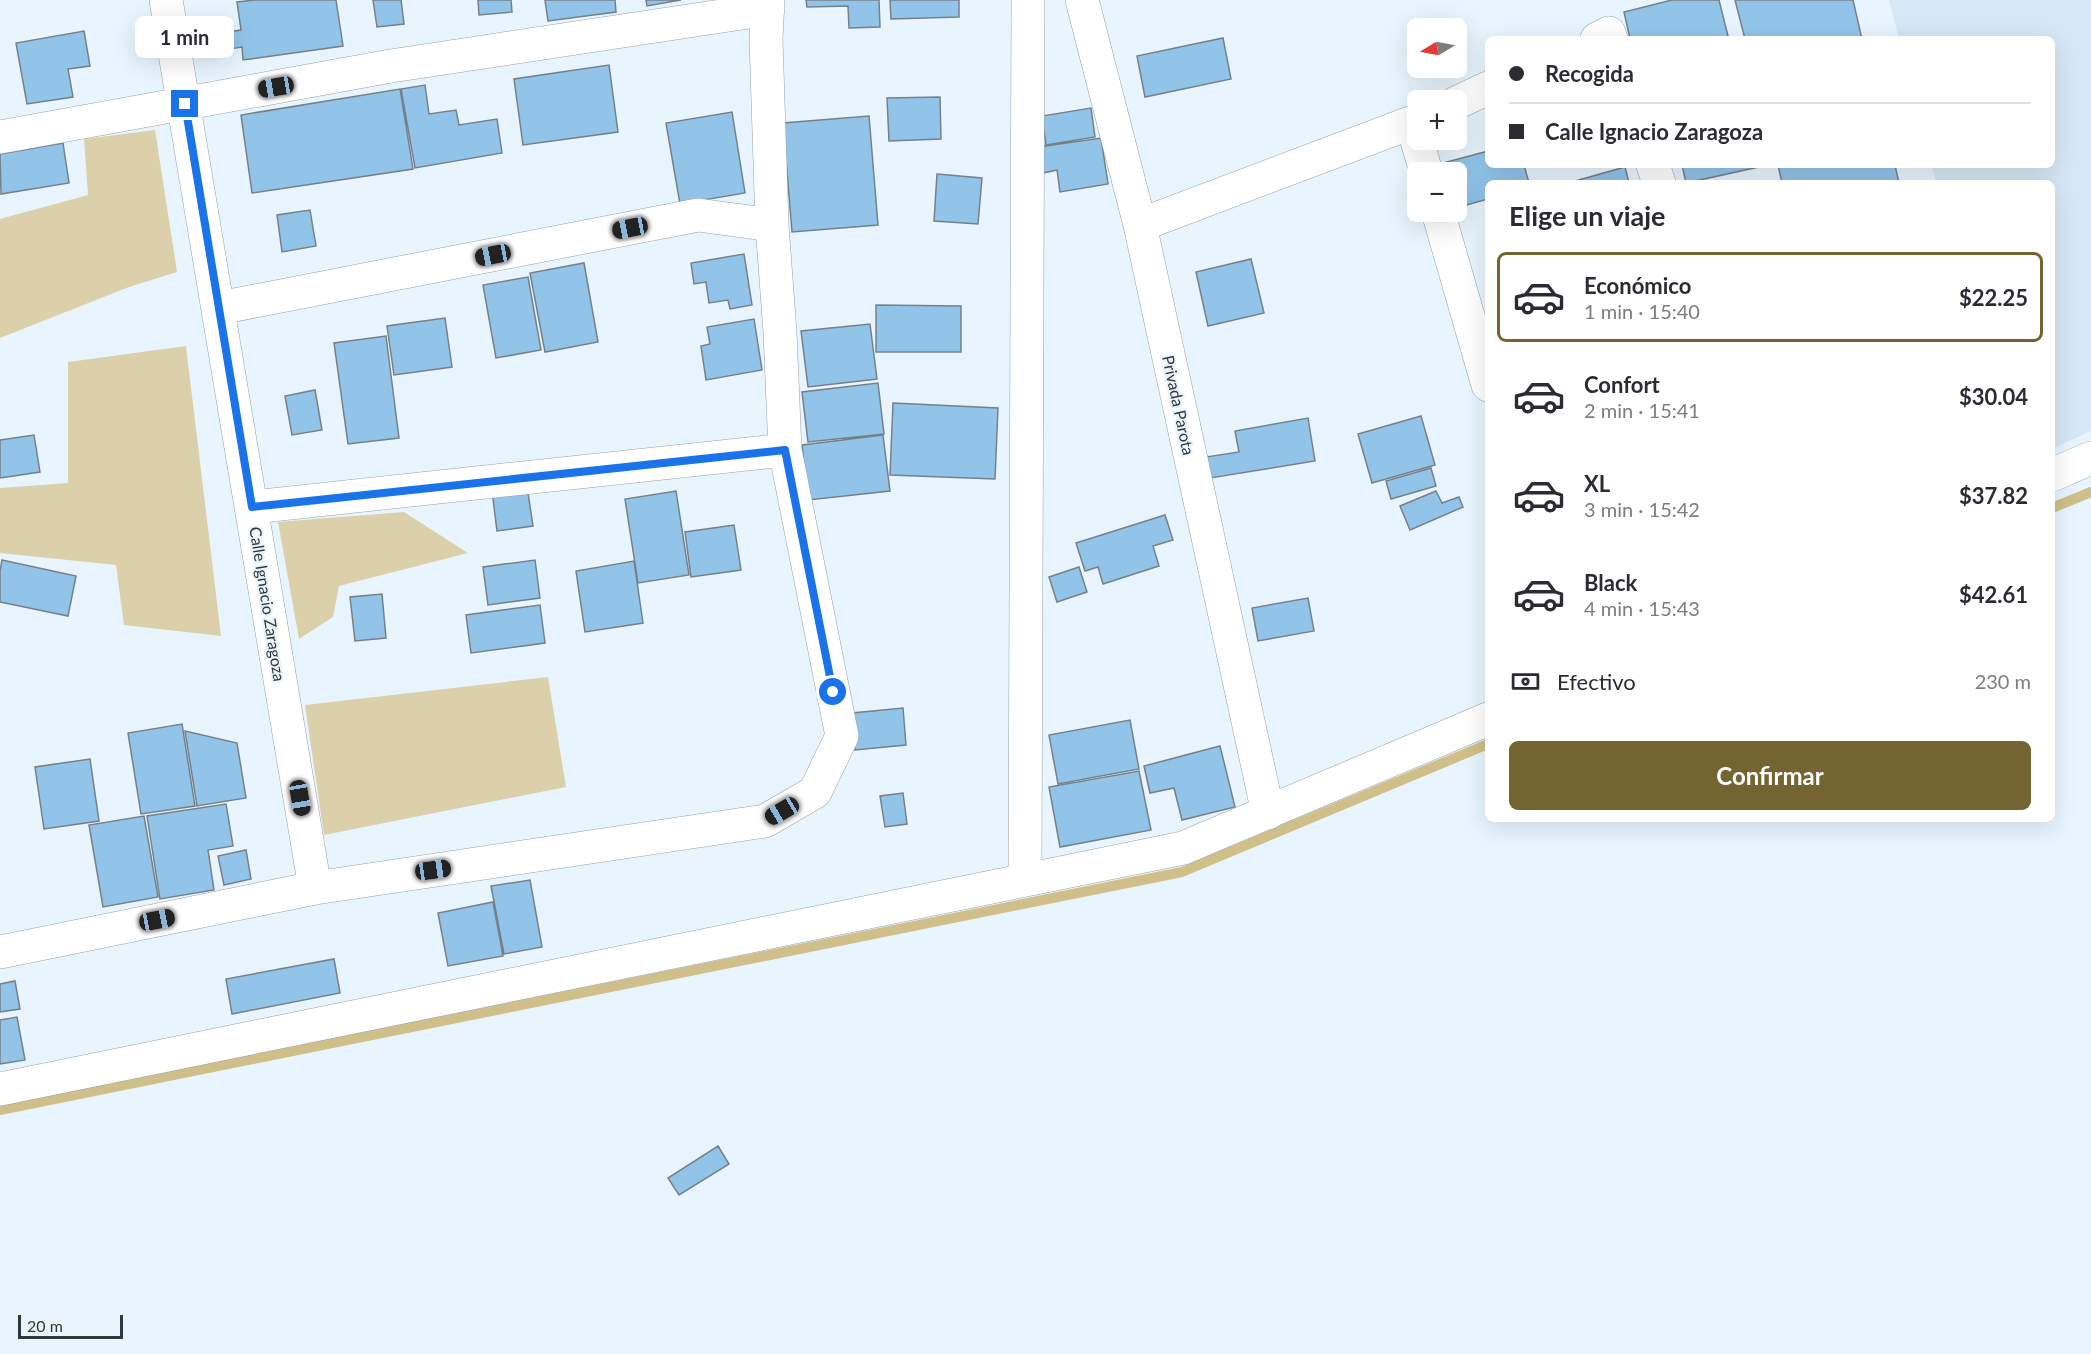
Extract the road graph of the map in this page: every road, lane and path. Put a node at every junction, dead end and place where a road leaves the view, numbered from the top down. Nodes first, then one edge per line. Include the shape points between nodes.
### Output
1 (166, 0) edge
2 (1028, 0) edge
3 (1082, 0) edge
4 (768, 4) edge
5 (1485, 89) edge
6 (1467, 98) edge
7 (185, 104) junction
8 (1407, 125) edge
9 (0, 137) edge
10 (1441, 222) edge
11 (772, 225) junction
12 (1140, 225) junction
13 (219, 308) junction
14 (1485, 375) edge
15 (785, 450) junction
16 (2091, 458) edge
17 (2055, 474) edge
18 (252, 507) junction
19 (1485, 720) edge
20 (1268, 813) junction
21 (1025, 880) junction
22 (315, 888) junction
23 (0, 952) edge
24 (0, 1089) edge

1 - 7 street, Calle Ignacio Zaragoza
2 - 21 street
3 - 12 street, Privada Parota
4 - 7 street
4 - 11 street
5 - 6 street
7 - 9 street
7 - 13 street, Calle Ignacio Zaragoza
8 - 12 street
10 - 14 street
11 - 13 street via 698,215
11 - 15 street
12 - 20 street, Privada Parota
13 - 18 street, Calle Ignacio Zaragoza
15 - 18 street
15 - 22 street via 842,736 815,792 765,821
16 - 17 street
18 - 22 street, Calle Ignacio Zaragoza
19 - 20 street
20 - 21 street via 1182,848
21 - 24 street
22 - 23 street

